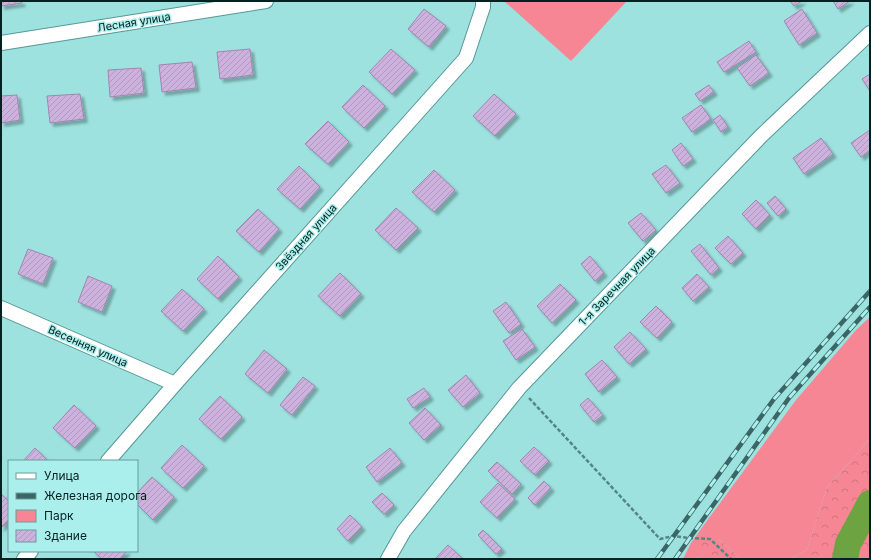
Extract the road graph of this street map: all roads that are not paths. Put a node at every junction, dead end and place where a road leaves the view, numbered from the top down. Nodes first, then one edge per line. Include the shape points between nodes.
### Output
1 (266, 1) edge
2 (482, 1) edge
3 (870, 33) edge
4 (1, 42) edge
5 (1, 308) edge
6 (175, 384) junction
7 (109, 460) edge
8 (388, 559) edge

1 - 4 street, Лесная улица
2 - 6 street, Звёздная улица via 483,7 466,58
3 - 8 street, 1-я Заречная улица via 761,136 519,388 404,531
5 - 6 street, Весенняя улица
6 - 7 street, Звёздная улица

